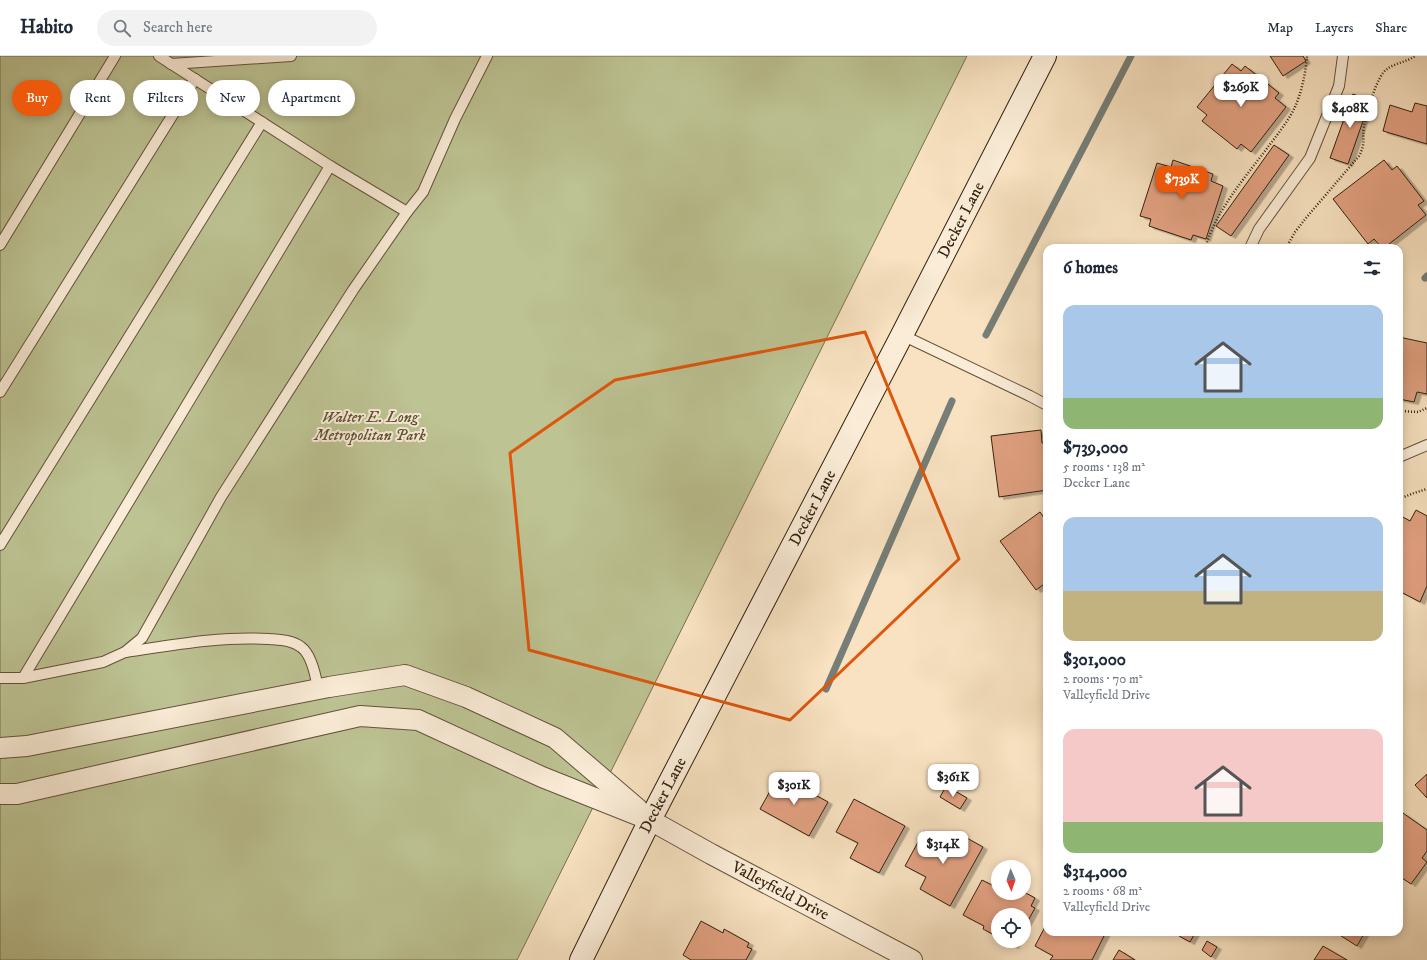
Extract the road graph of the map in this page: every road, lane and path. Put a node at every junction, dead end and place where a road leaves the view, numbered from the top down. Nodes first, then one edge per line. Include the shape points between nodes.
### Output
1 (115, 56) edge
2 (159, 56) edge
3 (291, 56) edge
4 (487, 56) edge
5 (1046, 56) edge
6 (1307, 56) edge
7 (1343, 56) edge
8 (1415, 56) edge
9 (171, 64) junction
10 (195, 79) junction
11 (262, 122) junction
12 (330, 166) junction
13 (407, 212) junction
14 (0, 244) edge
15 (1207, 244) edge
16 (1252, 244) edge
17 (1288, 244) edge
18 (902, 335) junction
19 (0, 392) edge
20 (1043, 404) edge
21 (1427, 408) edge
22 (1403, 411) edge
23 (1427, 445) edge
24 (1403, 453) edge
25 (1427, 489) edge
26 (1403, 498) edge
27 (0, 545) edge
28 (125, 652) junction
29 (0, 678) edge
30 (22, 678) junction
31 (318, 688) junction
32 (0, 748) edge
33 (0, 794) edge
34 (650, 820) junction
35 (581, 960) edge
36 (912, 960) edge

1 - 14 lane
2 - 9 lane
3 - 9 lane
4 - 13 lane via 455,119 424,192
5 - 18 main road, Decker Lane
6 - 15 path via 1306,71 1295,108 1229,198 1216,220
7 - 16 lane via 1338,86 1310,158 1259,229
8 - 17 path via 1382,74 1364,126 1364,147 1336,185 1295,232
9 - 10 lane
10 - 11 lane
10 - 19 lane
11 - 12 lane
11 - 27 lane
12 - 13 lane
12 - 30 lane
13 - 28 lane via 353,290 221,497 142,638
18 - 20 lane
18 - 34 main road, Decker Lane
21 - 22 path via 1418,412
23 - 24 lane
25 - 26 path
28 - 30 lane via 103,662
28 - 31 lane via 201,640 246,638 289,641 302,647 313,665
29 - 30 lane
31 - 32 street via 27,746
31 - 34 street via 405,675 466,697 555,738
33 - 34 street via 17,794 360,716 418,720 542,777
34 - 35 main road, Decker Lane
34 - 36 street, Valleyfield Drive

